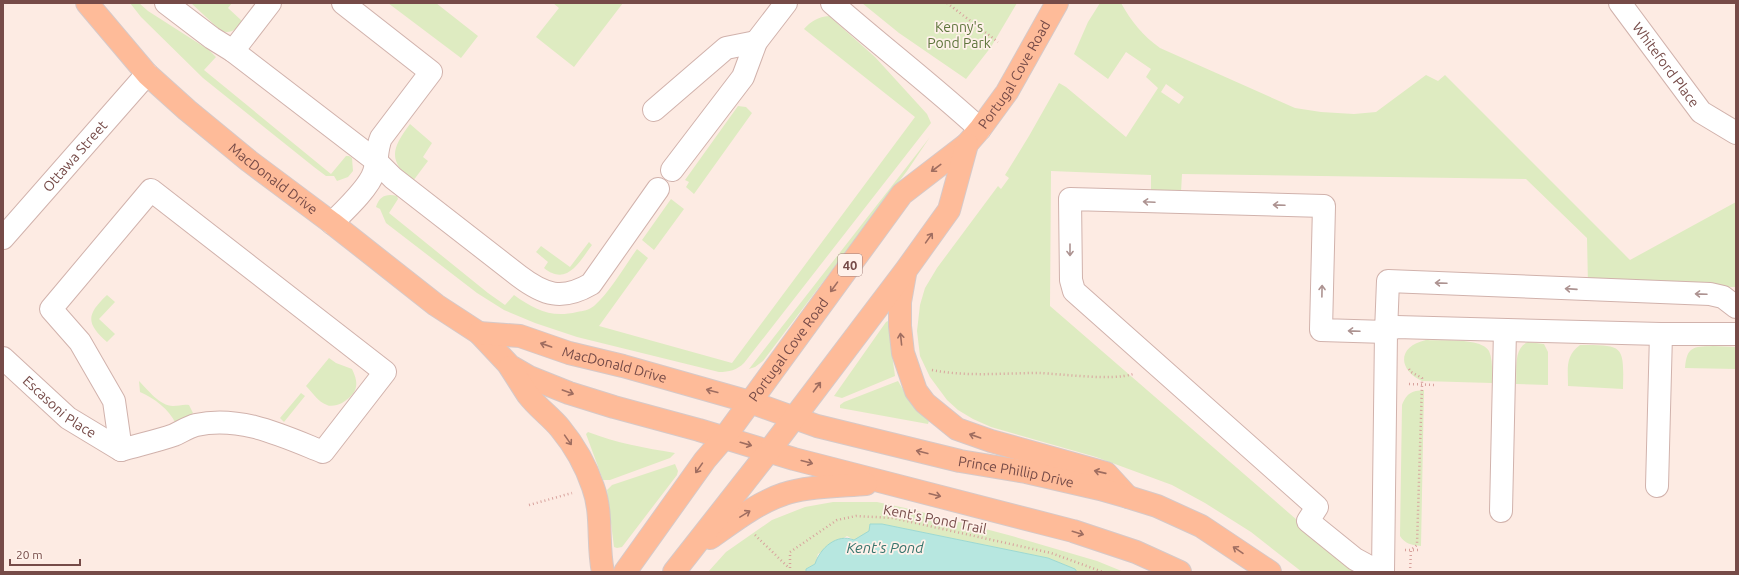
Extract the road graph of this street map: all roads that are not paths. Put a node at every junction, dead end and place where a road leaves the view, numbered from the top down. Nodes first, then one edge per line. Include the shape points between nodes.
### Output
1 (87, 3) edge
2 (166, 3) edge
3 (270, 3) edge
4 (343, 3) edge
5 (786, 3) edge
6 (832, 3) edge
7 (1057, 3) edge
8 (1620, 3) edge
9 (756, 42) junction
10 (233, 51) junction
11 (147, 74) junction
12 (654, 110) dead end
13 (1736, 133) edge
14 (974, 136) junction
15 (375, 160) junction
16 (672, 170) dead end
17 (658, 189) dead end
18 (332, 223) junction
19 (3, 238) edge
20 (906, 270) junction
21 (1736, 307) edge
22 (1505, 330) junction
23 (1386, 332) junction
24 (479, 333) junction
25 (1661, 334) junction
26 (1736, 334) edge
27 (3, 358) edge
28 (510, 366) junction
29 (750, 402) junction
30 (793, 418) junction
31 (724, 438) junction
32 (121, 450) junction
33 (769, 451) junction
34 (884, 482) junction
35 (1657, 486) dead end
36 (1128, 497) junction
37 (1501, 511) dead end
38 (690, 553) junction
39 (603, 572) edge
40 (625, 572) edge
41 (674, 572) edge
42 (1180, 572) edge
43 (1270, 572) edge
44 (1379, 572) edge
45 (1383, 572) edge

1 - 11 main road, MacDonald Drive
2 - 10 street
3 - 10 street
4 - 15 street via 431,72 381,138
5 - 9 street
6 - 14 street via 884,49 907,65
7 - 14 main road, Portugal Cove Road / 40 via 1007,92
8 - 13 street, Whiteford Place via 1701,112
9 - 12 street via 726,48
9 - 16 street via 743,76
10 - 15 street
11 - 18 main road, MacDonald Drive via 238,152
11 - 19 street, Ottawa Street
20 -> 14 main road, Portugal Cove Road / 40 via 949,210
14 -> 29 main road, Portugal Cove Road / 40 via 902,194
15 - 17 street via 393,178 532,286 547,294 578,292 591,284
15 - 18 street via 374,171 369,181
18 - 24 main road, MacDonald Drive via 436,305
30 -> 20 main road, Portugal Cove Road / 40
36 -> 20 main road via 1106,473 957,429 925,403 916,391 902,353 900,302
21 -> 23 street via 1723,297 1710,294 1388,281
22 - 23 street via 1396,327
22 - 25 street
22 - 37 street
23 -> 44 street via 1322,330 1324,206 1070,200 1070,280 1074,291 1317,507 1308,521 1355,559
23 - 45 street
24 - 28 main road, MacDonald Drive
29 -> 24 main road, MacDonald Drive via 569,353 520,336
25 - 26 street
25 - 35 street
27 - 32 street, Escasoni Place via 68,418
28 -> 31 main road, MacDonald Drive via 529,377 569,393
28 -> 39 main road via 528,395 560,428 578,454 595,494 598,508
29 - 30 main road, Prince Phillip Drive
29 - 31 main road, Portugal Cove Road / 40
30 - 33 main road, Portugal Cove Road / 40
36 -> 30 main road, Prince Phillip Drive via 1033,474 960,461
31 -> 33 main road
31 -> 40 main road, Portugal Cove Road / 40 via 705,460
32 - 32 street via 175,434 195,425 220,422 248,425 323,452 385,372 151,190 51,309 80,342 114,401
33 -> 34 main road
33 - 38 main road, Portugal Cove Road / 40
38 -> 34 main road via 742,516 785,493
34 -> 42 main road via 1073,531 1136,552
43 -> 36 main road, Prince Phillip Drive via 1201,526 1157,506
38 - 41 main road, Portugal Cove Road / 40

